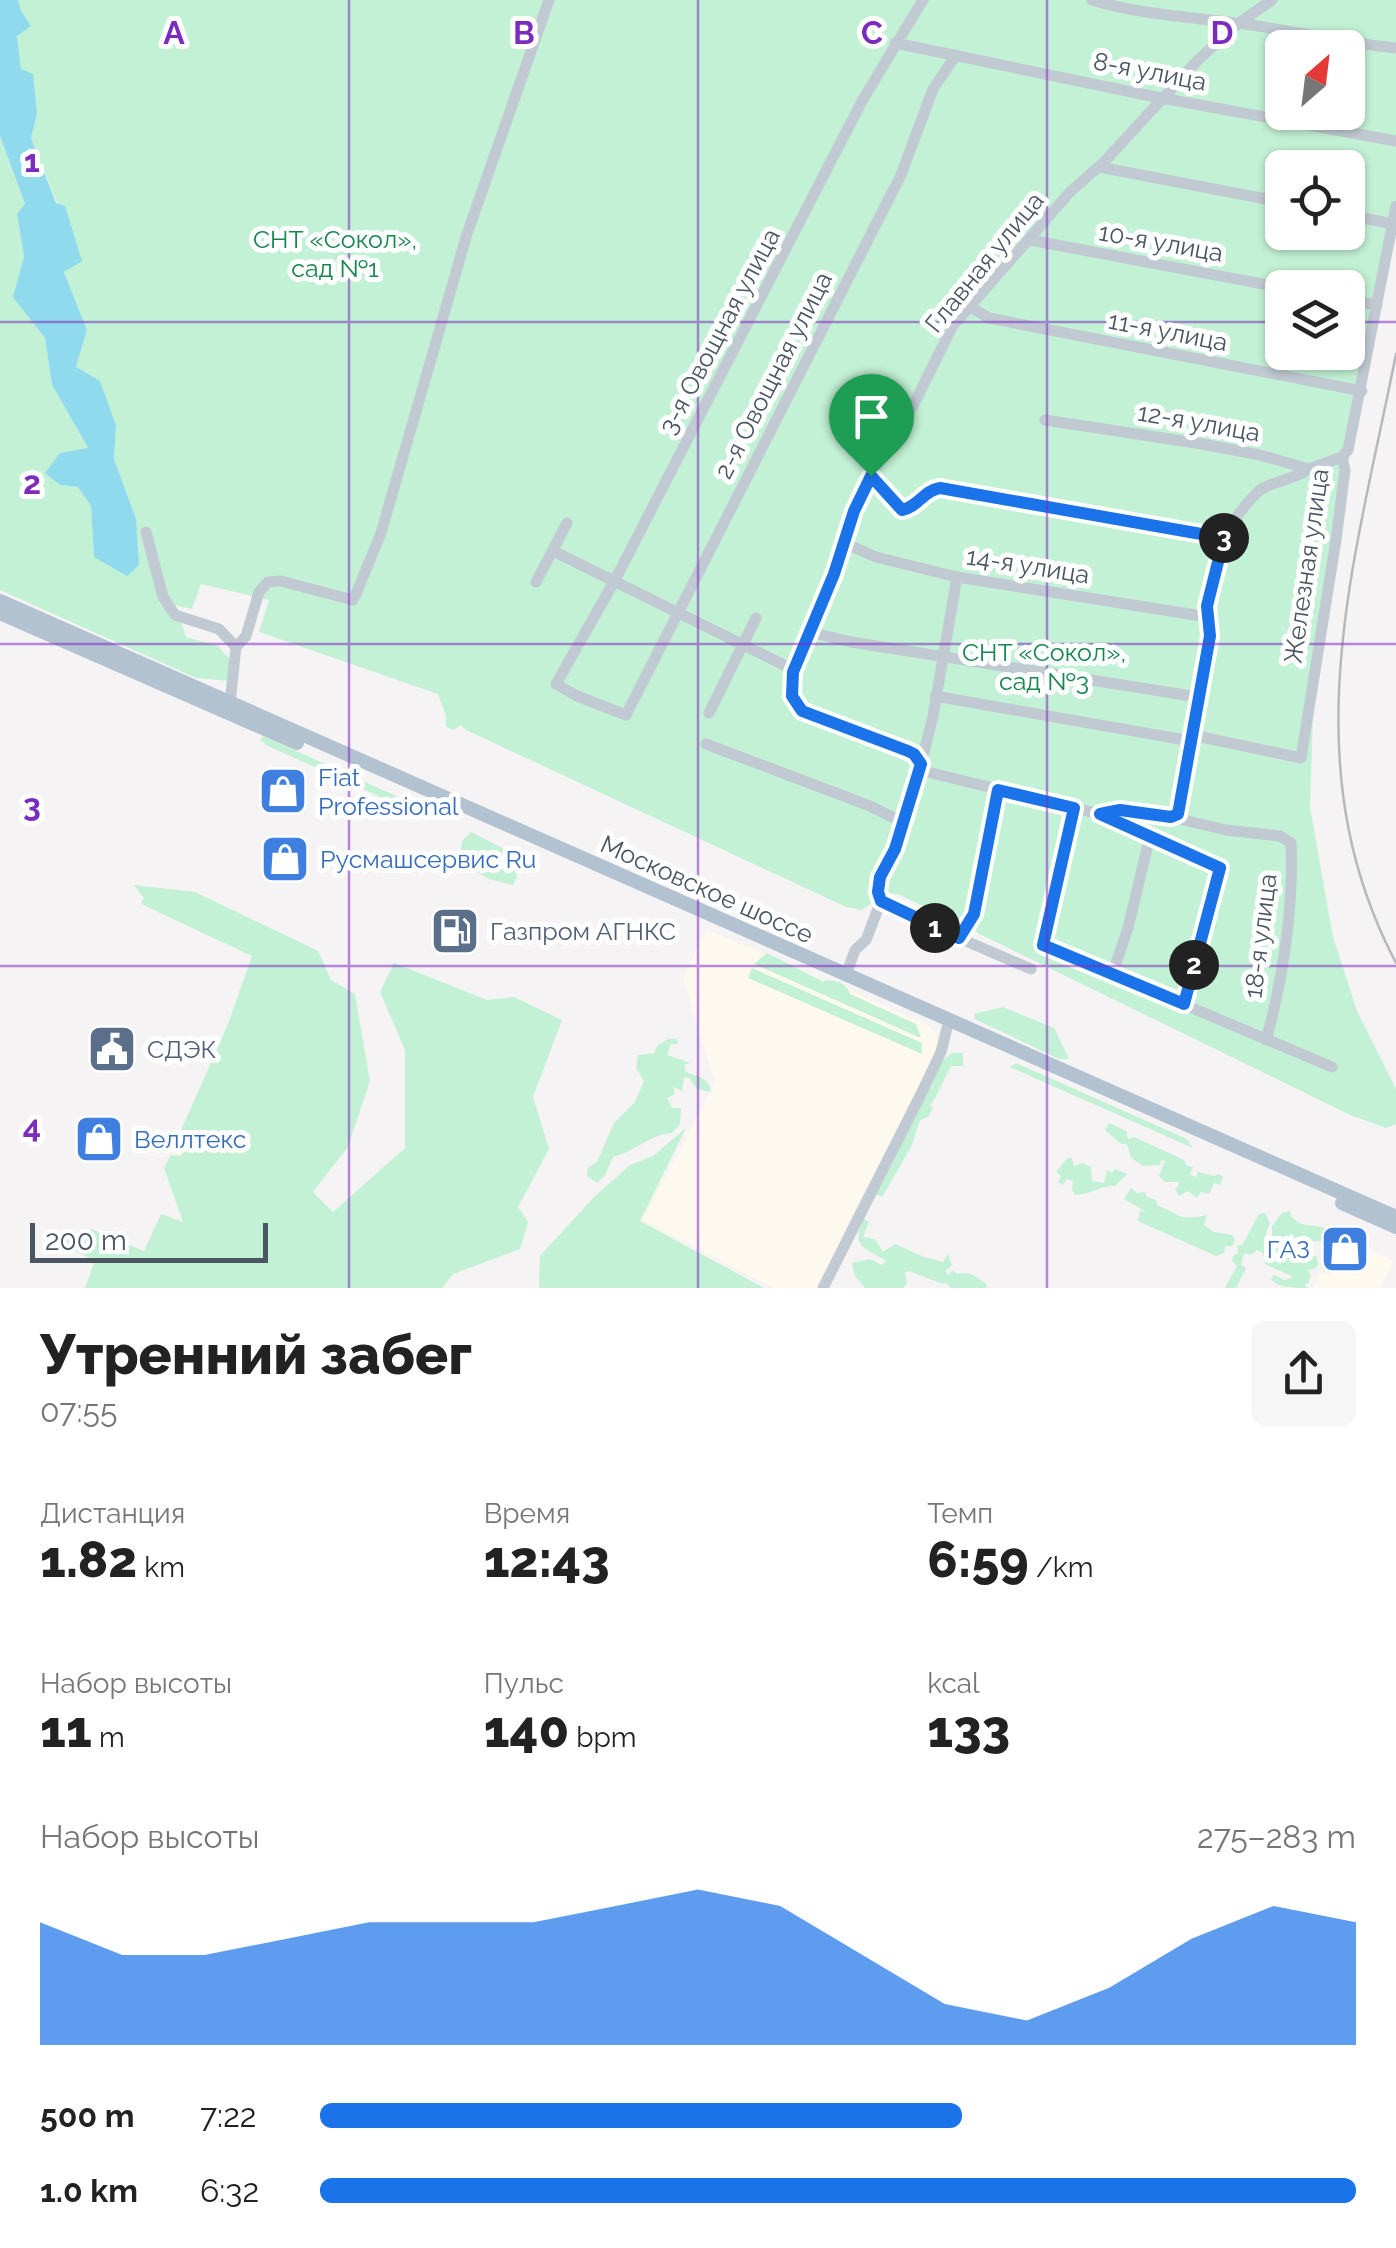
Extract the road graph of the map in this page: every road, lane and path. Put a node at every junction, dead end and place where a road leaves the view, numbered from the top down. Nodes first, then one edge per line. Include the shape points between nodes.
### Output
1 (549, 0) edge
2 (922, 0) edge
3 (1092, 0) edge
4 (1272, 0) edge
5 (1239, 22) junction
6 (896, 44) junction
7 (1396, 48) edge
8 (956, 55) junction
9 (1164, 98) junction
10 (1396, 141) edge
11 (1099, 167) junction
12 (1265, 199) edge
13 (1396, 206) edge
14 (1365, 218) edge
15 (1392, 224) junction
16 (1030, 240) junction
17 (1265, 284) edge
18 (1365, 303) edge
19 (1377, 305) junction
20 (970, 307) junction
21 (1362, 390) junction
22 (1046, 420) dead end
23 (1342, 457) junction
24 (1310, 469) junction
25 (871, 476) junction
26 (567, 523) dead end
27 (146, 532) dead end
28 (1224, 538) junction
29 (844, 543) junction
30 (552, 551) junction
31 (957, 578) junction
32 (616, 580) junction
33 (536, 582) dead end
34 (0, 601) edge
35 (0, 612) edge
36 (679, 613) junction
37 (1208, 617) junction
38 (756, 618) dead end
39 (810, 632) junction
40 (743, 645) junction
41 (236, 647) junction
42 (942, 657) junction
43 (793, 672) junction
44 (935, 696) junction
45 (1198, 697) junction
46 (230, 703) junction
47 (709, 713) dead end
48 (626, 715) joint
49 (1191, 738) junction
50 (706, 744) dead end
51 (920, 767) junction
52 (998, 790) junction
53 (1074, 808) junction
54 (1100, 814) junction
55 (1174, 815) junction
56 (904, 822) junction
57 (1150, 836) junction
58 (881, 901) junction
59 (742, 935) junction
60 (959, 938) junction
61 (1031, 969) dead end
62 (846, 975) junction
63 (1112, 975) junction
64 (1184, 1004) junction
65 (947, 1023) junction
66 (1266, 1040) junction
67 (1332, 1067) dead end
68 (1396, 1216) edge
69 (1396, 1228) edge
70 (823, 1288) edge

1 - 41 street via 467,234 381,534 356,594 353,600 268,582
2 - 6 street, 3-я Овощная улица
3 - 5 street
4 - 5 street, Главная улица
5 - 7 street
5 - 9 street, Главная улица
6 - 8 street, 8-я улица
6 - 32 street, 3-я Овощная улица
8 - 9 street, 8-я улица
8 - 36 street, 2-я Овощная улица
9 - 10 street, 8-я улица
9 - 11 street, Главная улица
11 - 12 street
11 - 16 street, Главная улица
13 - 15 street, Железная улица
14 - 15 street
15 - 19 street, Железная улица
16 - 17 street, 10-я улица
16 - 20 street, Главная улица
18 - 19 street
19 - 21 street, Железная улица
20 - 21 street, 11-я улица via 999,320
20 - 25 street, Главная улица via 943,342
21 - 23 street, Железная улица
22 - 24 street, 12-я улица
23 - 24 street
23 - 49 street, Железная улица via 1336,540 1301,758
24 - 28 street via 1260,490
25 - 28 street via 902,510 940,488
25 - 29 street, Главная улица
26 - 30 street
27 - 41 street via 162,596 175,614 219,628
28 - 37 street
29 - 31 street, 14-я улица
29 - 39 street, Главная улица
30 - 32 street
30 - 33 street
31 - 37 street, 14-я улица
31 - 42 street
32 - 36 street
32 - 48 street, 3-я Овощная улица via 556,684
34 - 46 main road, Московское шоссе
35 - 59 main road, Московское шоссе
36 - 40 street
36 - 48 street, 2-я Овощная улица
37 - 45 street
38 - 40 street
39 - 42 street
39 - 43 street, Главная улица
40 - 43 street
40 - 47 street
41 - 46 street
42 - 44 street
42 - 45 street
43 - 51 street via 797,708 914,754
44 - 49 street
44 - 51 street
45 - 49 street
46 - 59 main road, Московское шоссе
49 - 55 street
50 - 56 street
51 - 52 street
51 - 56 street
52 - 53 street
52 - 60 street via 970,922
53 - 54 street
53 - 63 street via 1043,945
54 - 55 street
54 - 57 street
55 - 66 street, 18-я улица via 1291,843 1290,898
56 - 58 street via 880,877
57 - 63 street
57 - 64 street via 1220,868
58 - 60 street
58 - 62 street
59 - 62 main road, Московское шоссе
59 - 65 main road, Московское шоссе
60 - 61 street
62 - 65 main road, Московское шоссе
63 - 64 street
64 - 66 street
65 - 68 main road, Московское шоссе
65 - 69 main road, Московское шоссе
65 - 70 street via 939,1056
66 - 67 street

